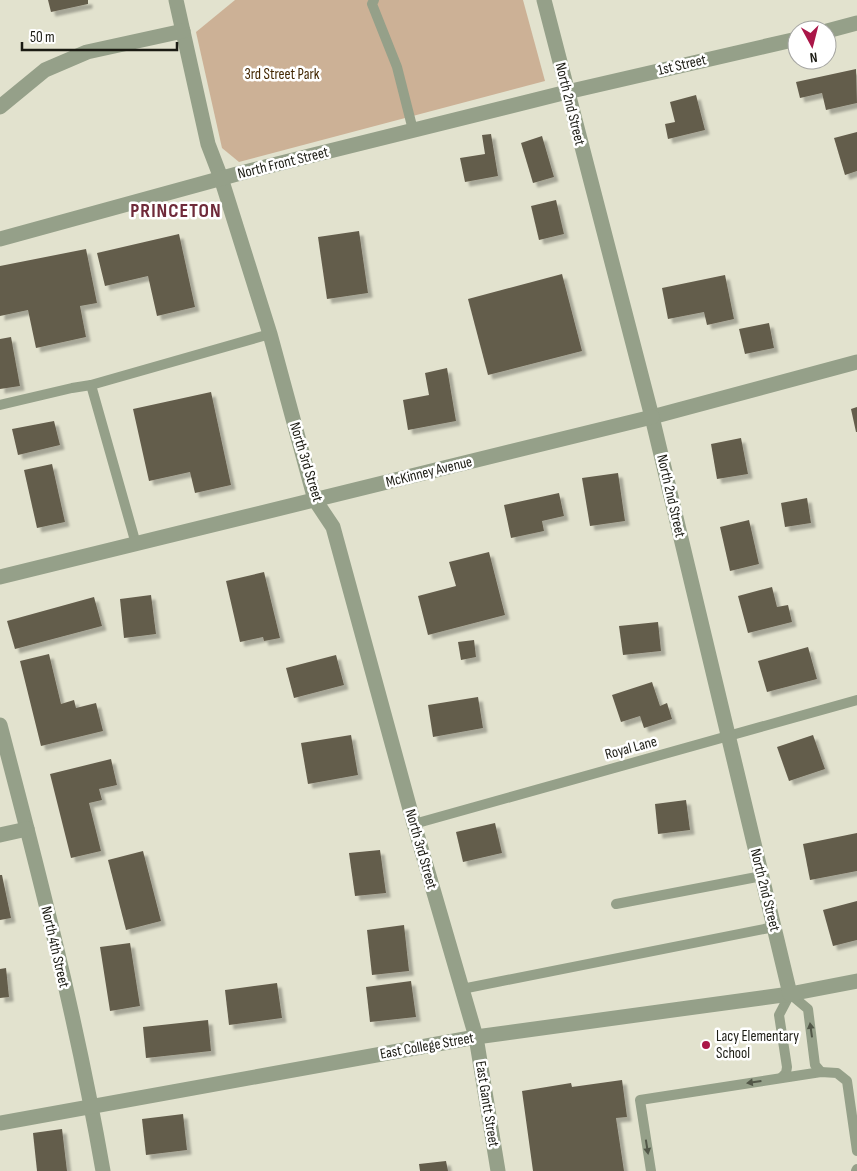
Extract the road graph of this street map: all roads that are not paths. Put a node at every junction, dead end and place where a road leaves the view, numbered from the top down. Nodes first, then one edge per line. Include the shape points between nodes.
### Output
1 (176, 0) edge
2 (374, 0) edge
3 (544, 0) edge
4 (857, 23) edge
5 (837, 28) edge
6 (183, 31) junction
7 (787, 41) edge
8 (567, 92) junction
9 (0, 107) edge
10 (413, 130) junction
11 (221, 178) junction
12 (0, 239) edge
13 (270, 334) junction
14 (857, 362) edge
15 (91, 385) junction
16 (0, 405) edge
17 (652, 417) junction
18 (315, 500) junction
19 (136, 544) junction
20 (0, 576) edge
21 (857, 700) edge
22 (0, 726) edge
23 (728, 737) junction
24 (414, 824) junction
25 (27, 829) junction
26 (0, 835) edge
27 (762, 876) junction
28 (616, 904) dead end
29 (774, 928) junction
30 (857, 981) edge
31 (462, 989) junction
32 (790, 994) junction
33 (476, 1037) junction
34 (821, 1072) junction
35 (781, 1078) junction
36 (92, 1106) junction
37 (0, 1123) edge
38 (857, 1151) edge
39 (103, 1171) edge
40 (498, 1171) edge
41 (651, 1171) edge

1 - 6 street, North 3rd Street
2 - 10 lane via 372,4 397,66
3 - 8 street, North 2nd Street
4 - 5 street
6 - 9 street via 87,52 45,70
6 - 11 street, North 3rd Street via 208,144
7 - 8 street, 1st Street
8 - 10 street, North Front Street
8 - 17 street, North 2nd Street
10 - 11 street, North Front Street
11 - 12 street, North Front Street
11 - 13 street, North 3rd Street
13 - 15 lane
13 - 18 street, North 3rd Street
14 - 17 street, McKinney Avenue
15 - 16 lane
15 - 19 lane
17 - 18 street, McKinney Avenue
17 - 23 street, North 2nd Street
18 - 19 street, McKinney Avenue
18 - 24 street, North 3rd Street via 332,527
19 - 20 street, McKinney Avenue
21 - 23 lane, Royal Lane
22 - 25 street, North 4th Street
23 - 24 lane, Royal Lane
23 - 27 street, North 2nd Street
24 - 31 street, North 3rd Street
25 - 26 street
25 - 36 street, North 4th Street
27 - 28 lane
27 - 29 street, North 2nd Street
29 - 31 lane
29 - 32 street, North 2nd Street
30 - 32 street, East College Street
31 - 33 street, North 3rd Street
32 - 33 street, East College Street
34 -> 32 lane via 815,1065 808,1009
32 - 35 lane via 779,1015 787,1067
33 - 36 street, East College Street
33 - 40 street, East Gantt Street
34 - 35 lane
34 - 38 lane via 836,1073 847,1081
35 -> 41 lane via 640,1100
36 - 37 street, East College Street
36 - 39 street, North 4th Street

